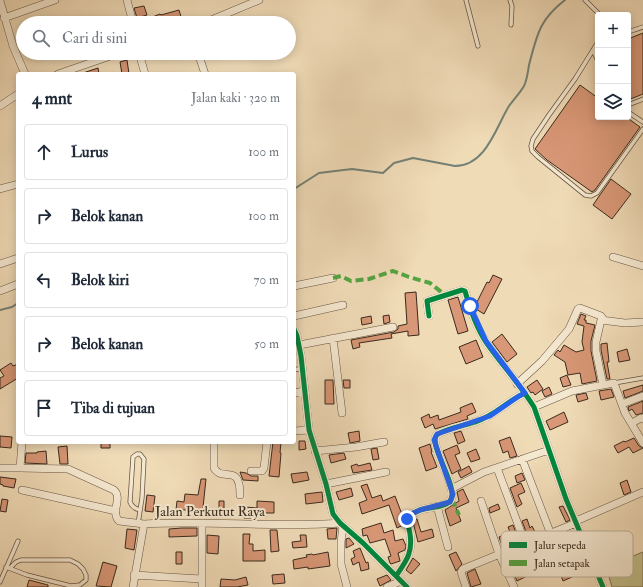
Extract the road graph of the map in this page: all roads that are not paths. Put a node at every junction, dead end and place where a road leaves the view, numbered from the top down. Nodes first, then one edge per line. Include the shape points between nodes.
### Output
1 (55, 0) edge
2 (127, 0) edge
3 (259, 0) edge
4 (466, 0) edge
5 (510, 0) edge
6 (585, 0) edge
7 (0, 1) edge
8 (597, 12) edge
9 (131, 16) edge
10 (221, 16) edge
11 (4, 18) junction
12 (511, 24) dead end
13 (643, 27) edge
14 (631, 31) edge
15 (478, 46) dead end
16 (595, 47) edge
17 (593, 50) junction
18 (16, 53) edge
19 (595, 54) edge
20 (19, 60) edge
21 (100, 60) edge
22 (141, 60) edge
23 (200, 60) edge
24 (24, 72) edge
25 (68, 72) edge
26 (144, 72) edge
27 (204, 72) edge
28 (16, 95) edge
29 (643, 99) edge
30 (631, 104) edge
31 (0, 106) edge
32 (631, 114) edge
33 (643, 122) edge
34 (643, 129) edge
35 (16, 185) edge
36 (0, 189) edge
37 (613, 257) dead end
38 (16, 259) edge
39 (0, 264) edge
40 (643, 266) edge
41 (333, 278) dead end
42 (16, 285) edge
43 (296, 286) edge
44 (0, 291) edge
45 (343, 305) dead end
46 (296, 316) edge
47 (429, 316) dead end
48 (603, 319) junction
49 (643, 322) edge
50 (393, 327) dead end
51 (334, 338) junction
52 (297, 346) edge
53 (302, 368) junction
54 (296, 370) edge
55 (643, 378) edge
56 (614, 383) junction
57 (517, 384) junction
58 (603, 385) junction
59 (304, 391) junction
60 (296, 393) edge
61 (525, 393) junction
62 (643, 396) edge
63 (622, 404) junction
64 (534, 407) junction
65 (342, 413) dead end
66 (643, 419) edge
67 (632, 423) junction
68 (309, 430) junction
69 (296, 431) edge
70 (384, 442) dead end
71 (643, 443) edge
72 (22, 444) edge
73 (214, 444) edge
74 (267, 444) edge
75 (549, 450) junction
76 (315, 451) junction
77 (522, 460) junction
78 (0, 468) edge
79 (20, 468) junction
80 (497, 468) junction
81 (251, 471) dead end
82 (386, 472) dead end
83 (326, 484) junction
84 (451, 489) junction
85 (22, 490) dead end
86 (643, 492) edge
87 (240, 495) dead end
88 (481, 501) dead end
89 (438, 506) junction
90 (140, 510) junction
91 (116, 511) junction
92 (576, 522) junction
93 (202, 523) junction
94 (141, 524) junction
95 (341, 524) junction
96 (521, 531) edge
97 (550, 531) edge
98 (553, 531) edge
99 (580, 531) edge
100 (18, 541) dead end
101 (448, 547) dead end
102 (499, 554) junction
103 (501, 558) edge
104 (8, 567) junction
105 (134, 575) junction
106 (509, 577) edge
107 (599, 577) edge
108 (399, 578) junction
109 (0, 582) edge
110 (201, 583) edge
111 (132, 587) edge
112 (347, 587) edge
113 (387, 587) edge
114 (407, 587) edge
115 (466, 587) edge
116 (514, 587) edge
117 (603, 587) edge

1 - 11 street
2 - 9 street
3 - 10 street
4 - 15 lane
5 - 12 lane
6 - 8 lane
7 - 11 street
11 - 18 street
13 - 14 lane
16 - 17 lane
17 - 19 lane
17 - 34 lane via 533,139 530,146 532,151 585,195 591,196 597,193
20 - 24 street
21 - 25 street
22 - 26 street
23 - 27 street
28 - 31 street
29 - 30 lane
32 - 33 lane
35 - 36 street
37 - 40 street
38 - 39 street
41 - 43 street
42 - 44 street
45 - 46 street
47 - 57 street via 427,301 464,290 486,341
48 - 49 street via 625,323
48 - 57 street via 601,316 578,309 569,329 547,356
48 - 58 street via 596,351
50 - 51 street
51 - 52 street
51 - 65 street
52 - 53 street
53 - 54 lane
53 - 59 street
55 - 56 lane
56 - 58 street
56 - 63 street
57 - 61 street
58 - 64 street via 572,391
59 - 60 street
59 - 68 street
61 - 64 street
61 - 84 street via 490,416 442,432 435,437
62 - 63 street
63 - 67 street
64 - 75 street
66 - 67 street
67 - 71 street
68 - 69 street
68 - 76 street
70 - 76 street
72 - 79 street
73 - 87 street via 214,468 219,473 238,478
74 - 81 street via 264,468 262,471
75 - 77 street
75 - 92 street
76 - 83 street
77 - 80 street
77 - 97 street
78 - 79 street
79 - 91 street via 61,468 76,472 114,490 118,496
80 - 84 street
80 - 96 street
82 - 83 street
83 - 95 street via 333,514
84 - 89 street via 453,494 450,502
85 - 91 street
86 - 92 street
88 - 102 street
89 - 101 street
89 - 108 street via 409,515 407,519 411,549
90 - 90 lane via 136,510 130,502 133,458 137,454 144,459
90 - 94 lane
91 - 94 street via 118,521
92 - 98 street
92 - 99 street
93 - 94 street, Jalan Perkutut Raya
93 - 95 street, Jalan Perkutut Raya
93 - 110 street
94 - 105 street, Jalan Perkutut Raya
95 - 108 street
95 - 112 street via 341,564
100 - 104 lane
102 - 103 street
102 - 115 street via 462,570 461,575
104 - 104 lane via 22,560 70,560 83,569 86,580 80,585 71,586 27,575
104 - 109 lane
105 - 110 street
105 - 111 street, Jalan Perkutut Raya
106 - 116 street
107 - 117 street
108 - 113 street
108 - 114 street

